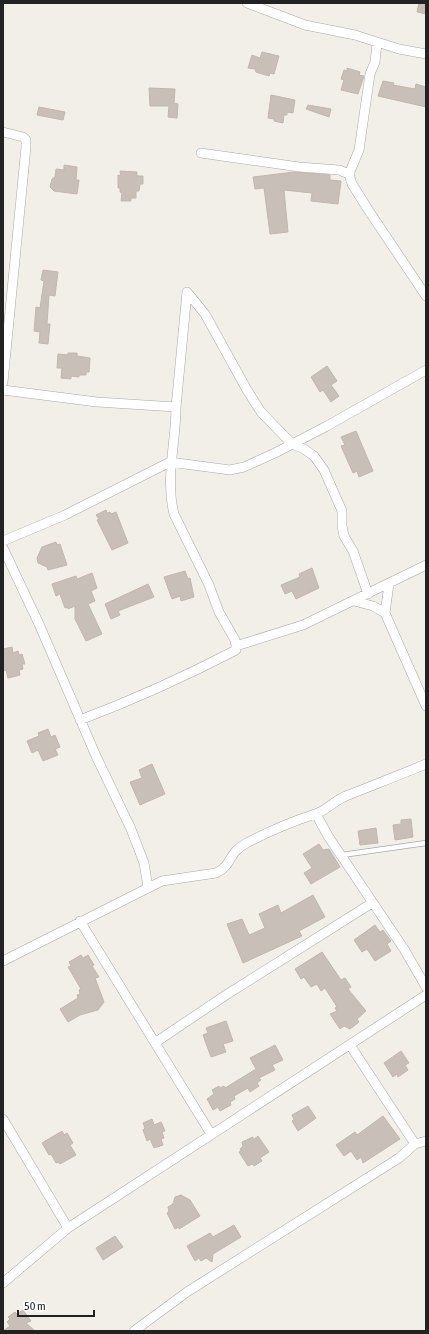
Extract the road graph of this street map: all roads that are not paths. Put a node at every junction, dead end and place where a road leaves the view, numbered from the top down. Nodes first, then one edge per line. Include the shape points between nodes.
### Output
1 (247, 3) edge
2 (377, 44) junction
3 (426, 54) edge
4 (3, 132) edge
5 (200, 153) dead end
6 (349, 174) junction
7 (426, 296) edge
8 (426, 370) edge
9 (3, 382) edge
10 (3, 390) edge
11 (176, 407) junction
12 (292, 444) junction
13 (170, 462) junction
14 (3, 541) edge
15 (3, 548) edge
16 (426, 566) edge
17 (389, 584) junction
18 (368, 594) junction
19 (354, 601) junction
20 (385, 613) junction
21 (236, 646) junction
22 (426, 706) edge
23 (80, 720) junction
24 (426, 764) edge
25 (316, 814) junction
26 (426, 843) edge
27 (342, 855) junction
28 (148, 887) junction
29 (372, 903) junction
30 (80, 921) junction
31 (3, 961) edge
32 (426, 987) edge
33 (426, 995) edge
34 (156, 1042) junction
35 (350, 1045) junction
36 (3, 1119) edge
37 (211, 1134) junction
38 (426, 1141) edge
39 (415, 1144) junction
40 (68, 1228) junction
41 (3, 1283) edge
42 (134, 1331) edge

1 - 2 street via 305,25 355,35
2 - 3 street
2 - 6 street via 359,150
4 - 9 street via 23,137 26,140 26,147
5 - 6 street via 339,170
6 - 7 street via 352,184 369,211
8 - 12 street
10 - 11 street via 90,401
11 - 12 street via 187,292 205,314 261,412
11 - 13 street via 176,426
12 - 13 street via 251,464 230,470
12 - 18 street via 314,456 324,470 342,511 344,536 353,551
13 - 14 street via 65,515
13 - 21 street via 174,514 210,585 219,612
15 - 23 street
16 - 17 street
17 - 18 street
17 - 20 street
18 - 19 street
19 - 20 street via 373,606
19 - 21 street via 303,625
20 - 22 street
21 - 23 street via 236,650 215,661
23 - 28 street via 131,829 144,863
24 - 25 street via 345,796
25 - 27 street
25 - 28 street via 266,833 237,848 225,867 216,873 162,881
26 - 27 lane
27 - 29 street
28 - 30 street
29 - 32 street via 404,949
29 - 34 street
30 - 31 street
30 - 34 street
33 - 35 street
34 - 37 street
35 - 37 street
35 - 39 street
36 - 40 street
37 - 40 street
38 - 39 street
39 - 42 street via 399,1158 187,1292
40 - 41 street

